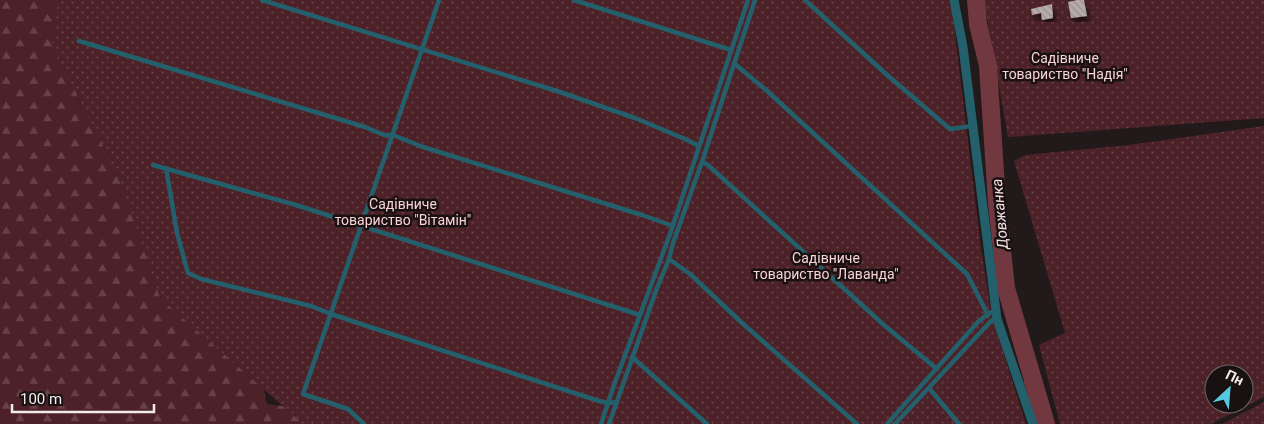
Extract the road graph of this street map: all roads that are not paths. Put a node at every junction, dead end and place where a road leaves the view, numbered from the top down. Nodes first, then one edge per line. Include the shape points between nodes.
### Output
1 (262, 0) edge
2 (439, 0) edge
3 (574, 0) edge
4 (748, 0) edge
5 (755, 0) edge
6 (806, 0) edge
7 (954, 0) edge
8 (79, 41) dead end
9 (422, 49) junction
10 (731, 50) junction
11 (735, 64) junction
12 (972, 126) junction
13 (392, 135) junction
14 (699, 146) junction
15 (702, 162) junction
16 (153, 165) dead end
17 (166, 168) junction
18 (361, 226) junction
19 (673, 226) junction
20 (669, 259) junction
21 (331, 314) junction
22 (640, 315) junction
23 (994, 315) junction
24 (632, 357) junction
25 (937, 369) junction
26 (929, 388) junction
27 (617, 402) junction
28 (608, 403) junction
29 (364, 424) edge
30 (601, 424) edge
31 (609, 424) edge
32 (707, 424) edge
33 (857, 424) edge
34 (887, 424) edge
35 (895, 424) edge
36 (958, 424) edge
37 (1033, 424) edge

1 - 9 lane
2 - 9 lane
3 - 10 lane
4 - 10 lane
5 - 11 lane
6 - 12 lane via 950,129
7 - 12 street via 964,47
8 - 13 lane
9 - 13 lane
9 - 14 lane via 635,118
10 - 14 lane
11 - 15 lane
11 - 23 lane via 967,274
12 - 23 street
13 - 18 lane
13 - 19 lane
14 - 19 lane
15 - 20 lane
15 - 25 lane
16 - 17 lane
17 - 18 lane
17 - 21 lane via 177,233 188,273
18 - 21 lane
18 - 22 lane
19 - 22 lane
20 - 24 lane
20 - 33 lane via 690,274
21 - 28 lane
21 - 29 lane via 303,394 348,409
22 - 28 lane
23 - 25 lane via 978,322
23 - 26 lane
23 - 37 street
24 - 27 lane
24 - 32 lane
25 - 34 lane
26 - 35 lane
26 - 36 lane
27 - 28 lane
27 - 31 lane
28 - 30 lane

